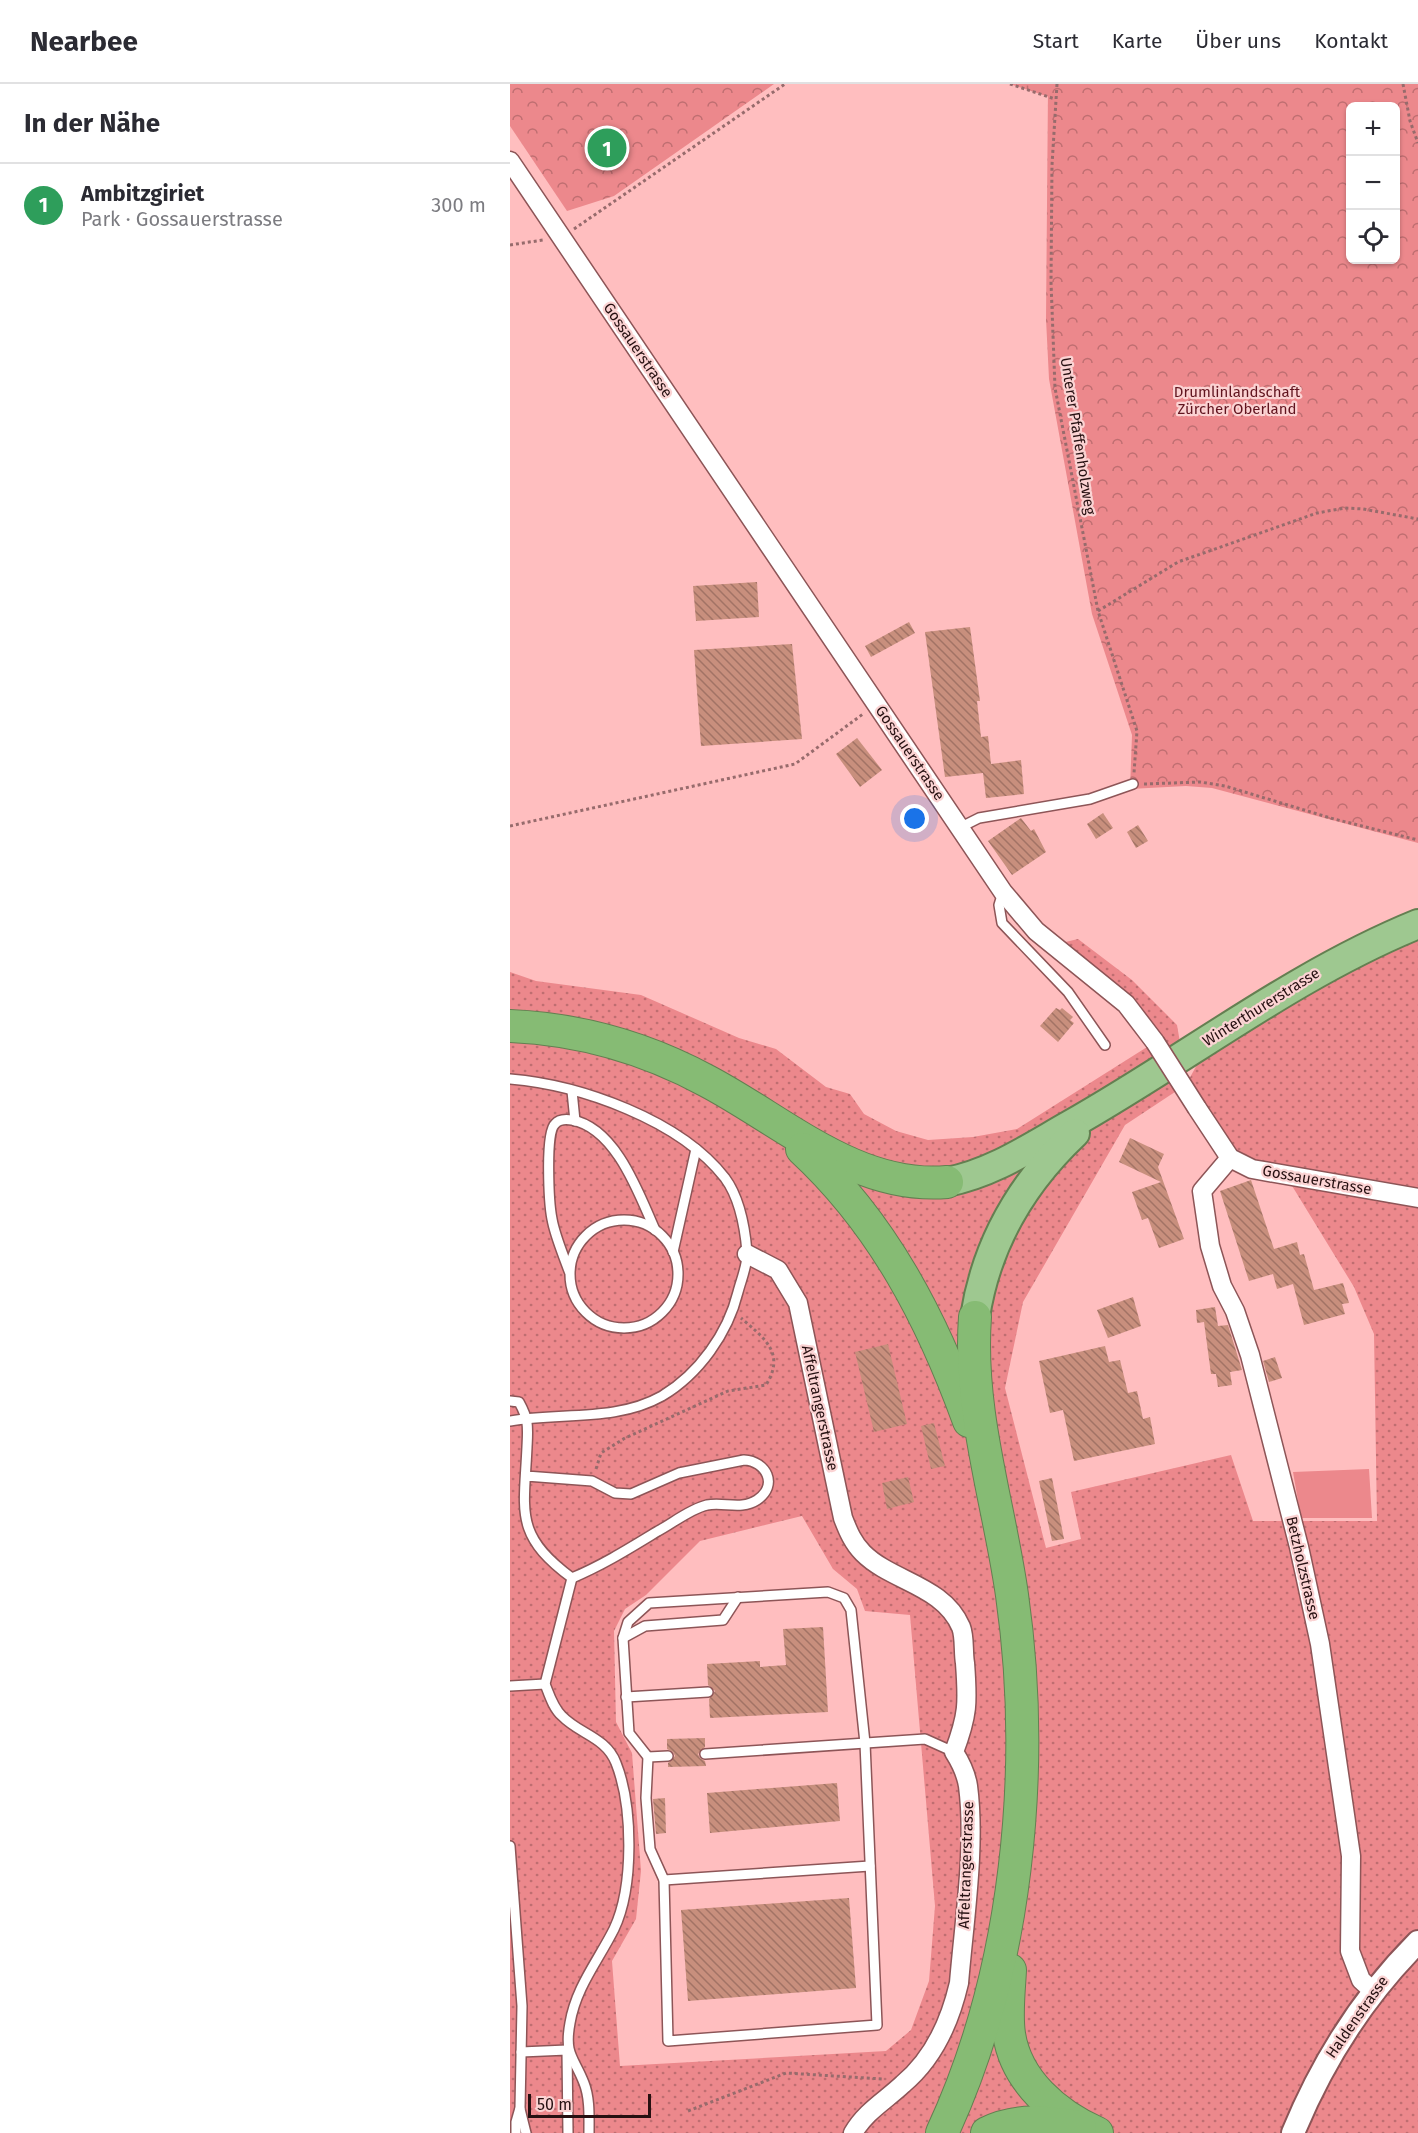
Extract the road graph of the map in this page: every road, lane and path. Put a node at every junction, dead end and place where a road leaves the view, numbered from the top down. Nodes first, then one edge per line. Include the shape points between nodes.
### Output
1 (785, 84) edge
2 (1010, 84) edge
3 (1057, 84) edge
4 (1404, 84) edge
5 (1055, 99) junction
6 (1418, 143) edge
7 (510, 161) edge
8 (562, 237) junction
9 (510, 245) edge
10 (1418, 519) edge
11 (1098, 611) junction
12 (876, 704) junction
13 (1134, 784) junction
14 (510, 826) edge
15 (961, 827) junction
16 (1418, 840) edge
17 (1003, 892) junction
18 (1418, 924) edge
19 (510, 1026) edge
20 (1105, 1045) dead end
21 (510, 1079) edge
22 (572, 1091) junction
23 (731, 1094) junction
24 (1110, 1102) junction
25 (575, 1121) junction
26 (696, 1149) junction
27 (1230, 1158) junction
28 (947, 1182) joint
29 (1418, 1197) edge
30 (655, 1230) junction
31 (673, 1252) junction
32 (747, 1254) junction
33 (570, 1272) junction
34 (733, 1311) junction
35 (975, 1317) joint
36 (510, 1401) edge
37 (528, 1418) junction
38 (510, 1421) edge
39 (985, 1461) junction
40 (526, 1476) junction
41 (592, 1481) junction
42 (572, 1578) junction
43 (738, 1597) junction
44 (623, 1638) junction
45 (545, 1684) junction
46 (510, 1686) edge
47 (708, 1692) dead end
48 (626, 1697) junction
49 (865, 1743) junction
50 (954, 1752) junction
51 (705, 1754) dead end
52 (668, 1756) dead end
53 (648, 1757) junction
54 (510, 1846) edge
55 (870, 1866) junction
56 (664, 1880) junction
57 (1012, 1883) junction
58 (1418, 1942) edge
59 (1373, 1990) junction
60 (567, 2050) junction
61 (521, 2052) junction
62 (904, 2084) junction
63 (520, 2108) junction
64 (688, 2111) dead end
65 (1092, 2131) edge
66 (516, 2133) edge
67 (526, 2133) edge
68 (568, 2133) edge
69 (589, 2133) edge
70 (853, 2133) edge
71 (942, 2133) edge
72 (987, 2133) edge
73 (1293, 2133) edge

1 - 8 path
2 - 5 path
3 - 5 path, Unterer Pfaffenholzweg
4 - 6 path
5 - 11 path, Unterer Pfaffenholzweg via 1053,368
7 - 8 street, Gossauerstrasse
8 - 9 path
8 - 12 street, Gossauerstrasse
10 - 11 path via 1345,508 1317,513 1178,562
11 - 13 path, Unterer Pfaffenholzweg via 1137,731
12 - 14 path via 795,764
12 - 15 street, Gossauerstrasse
13 - 15 lane via 1090,799 979,818
13 - 16 path via 1200,782 1225,786
15 - 17 street, Gossauerstrasse
17 - 20 lane via 999,905 1002,923 1068,992
17 - 27 street, Gossauerstrasse, bridge via 1036,931 1126,1004
18 - 24 highway, Winterthurerstrasse via 1308,978
19 - 23 highway via 568,1032 630,1047
21 - 22 lane
22 - 25 lane
22 - 26 lane via 659,1125
23 - 28 highway via 868,1172 902,1182
23 - 39 highway via 774,1124 820,1166 867,1220 932,1328
24 - 28 highway via 1002,1163
24 - 35 highway via 1062,1145 1023,1192 988,1262
25 - 30 lane via 590,1127 611,1147 633,1179
25 - 33 lane via 554,1124 549,1138 551,1218
26 - 31 lane
26 - 32 lane via 726,1179 740,1213
27 - 29 street, Gossauerstrasse via 1252,1169
27 - 59 street, Betzholzstrasse via 1202,1191 1210,1246 1250,1355 1301,1557 1320,1644 1351,1856 1350,1951 1361,1980
30 - 31 lane
30 - 33 lane via 627,1220 599,1226 579,1244
31 - 33 lane via 678,1276 672,1299 657,1318 634,1327 610,1327 589,1316 574,1296
32 - 34 lane
32 - 50 street, Affeltrangerstrasse via 778,1270 798,1303 843,1518 851,1537 876,1564 935,1596 961,1627 968,1694 966,1719
34 - 37 lane via 703,1359 661,1396 624,1410
34 - 41 path via 768,1341 773,1373 766,1385 728,1391 625,1438 601,1454
35 - 39 highway via 975,1370
36 - 37 lane via 519,1402
37 - 38 lane
37 - 40 lane
39 - 57 highway via 1008,1568 1019,1658 1022,1744
40 - 41 lane
40 - 42 lane via 526,1525 547,1559
41 - 42 lane via 615,1493 631,1494 679,1473 744,1460 755,1460 768,1474 766,1490 753,1502 706,1506
42 - 45 lane
43 - 44 lane via 723,1620 645,1626
43 - 44 lane via 649,1603 628,1622
43 - 49 lane via 828,1592 844,1598 851,1610
44 - 48 lane
45 - 46 lane
45 - 60 lane via 562,1716 603,1744 615,1762 629,1858 620,1915 579,1992 569,2025
47 - 48 lane
48 - 53 lane via 629,1733
49 - 50 lane via 925,1739
49 - 51 lane
49 - 55 lane
50 - 62 street, Affeltrangerstrasse via 968,1785 969,1827 959,1983 951,2013 935,2047
52 - 53 lane
53 - 56 lane via 650,1849
54 - 61 lane via 522,2006
55 - 56 lane
55 - 56 lane via 877,2025 668,2041
57 - 65 highway via 1008,2026 1013,2050 1021,2071 1040,2094
57 - 71 highway via 984,2017
58 - 59 street, Haldenstrasse
59 - 73 street, Haldenstrasse via 1331,2051
60 - 61 lane
60 - 68 lane
60 - 69 lane via 585,2085
61 - 63 lane
62 - 64 path via 867,2077 786,2073
62 - 70 street, Affeltrangerstrasse via 871,2109
63 - 66 lane
63 - 67 lane
65 - 72 highway via 1033,2122 1006,2125

